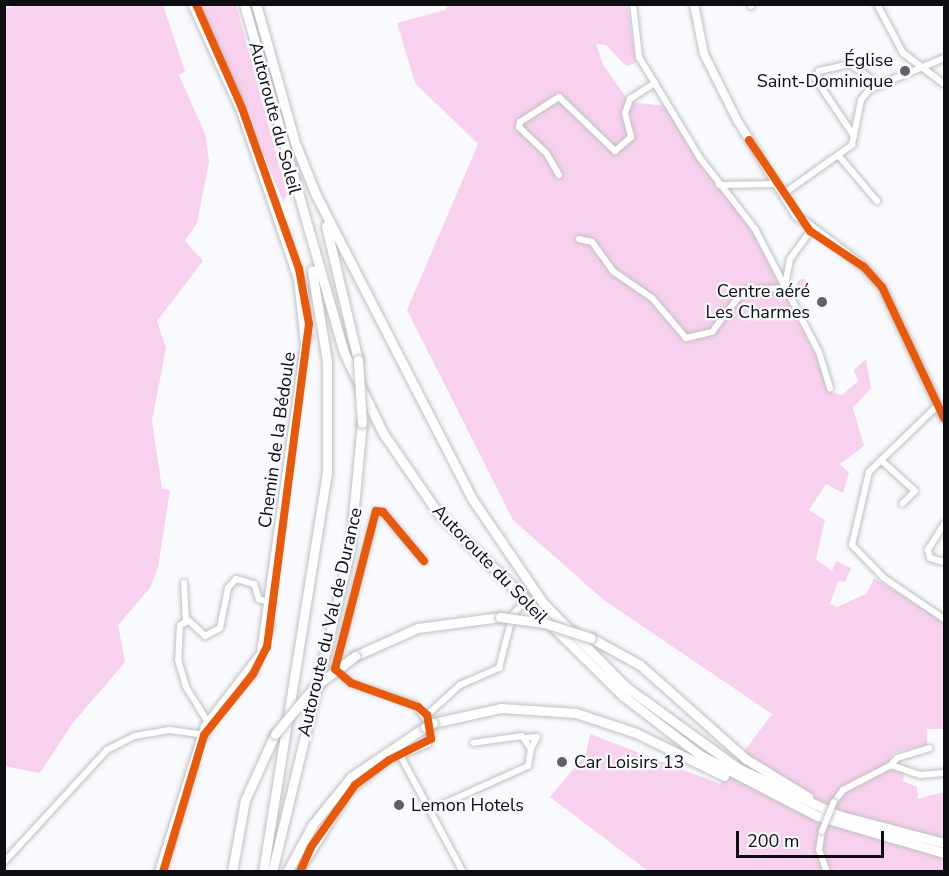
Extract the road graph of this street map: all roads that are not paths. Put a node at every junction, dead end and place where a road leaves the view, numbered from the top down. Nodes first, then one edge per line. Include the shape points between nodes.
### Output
1 (191, 4) edge
2 (196, 4) edge
3 (244, 4) edge
4 (256, 4) edge
5 (633, 4) edge
6 (694, 4) edge
7 (877, 4) edge
8 (945, 58) edge
9 (925, 70) junction
10 (655, 83) junction
11 (945, 84) edge
12 (880, 85) junction
13 (854, 136) junction
14 (839, 156) junction
15 (559, 175) dead end
16 (719, 184) junction
17 (776, 184) junction
18 (783, 194) junction
19 (316, 195) junction
20 (877, 201) dead end
21 (304, 230) junction
22 (810, 231) junction
23 (579, 239) dead end
24 (786, 287) junction
25 (830, 388) dead end
26 (936, 407) junction
27 (945, 418) edge
28 (881, 460) junction
29 (902, 504) dead end
30 (945, 524) edge
31 (424, 561) dead end
32 (945, 562) edge
33 (184, 583) dead end
34 (272, 604) junction
35 (521, 606) dead end
36 (945, 619) edge
37 (188, 621) junction
38 (429, 723) junction
39 (206, 725) junction
40 (178, 729) junction
41 (202, 734) junction
42 (472, 743) dead end
43 (930, 748) dead end
44 (400, 755) junction
45 (891, 765) junction
46 (945, 773) edge
47 (430, 810) junction
48 (817, 816) junction
49 (945, 841) edge
50 (945, 853) edge
51 (4, 862) edge
52 (158, 872) edge
53 (164, 872) edge
54 (232, 872) edge
55 (263, 872) edge
56 (272, 872) edge
57 (287, 872) edge
58 (300, 872) edge
59 (463, 872) edge
60 (827, 872) edge

1 - 34 street, Chemin de la Bédoule via 239,109 305,317
2 - 34 street, Chemin de la Bédoule via 243,108 308,307 306,366
3 - 21 highway, Autoroute du Soleil
4 - 19 highway, Autoroute du Soleil via 295,143
5 - 10 street via 638,53
6 - 17 main road via 718,90
7 - 9 street via 903,53
8 - 9 street
9 - 11 street
9 - 12 street
10 - 15 street via 630,99 625,113 631,137 615,151 559,97 520,122 519,127 547,154
10 - 16 street
12 - 13 street via 861,100
12 - 13 street via 868,72 843,63 819,71 815,78
13 - 14 street
14 - 18 street
14 - 20 street
16 - 17 street
16 - 24 street via 755,229
17 - 18 main road
18 - 22 main road
19 - 49 highway, Autoroute du Soleil via 492,532 543,603 599,663 676,726 766,784 837,815
19 - 56 highway, Autoroute du Val de Durance, bridge via 343,281 358,360 362,423 352,539
21 - 48 highway, Autoroute du Soleil via 337,334 368,405 403,465 450,526 640,710 719,766
21 - 55 highway, Autoroute du Val de Durance via 326,351 328,457
22 - 24 street via 790,260
22 - 26 main road via 864,267 882,287
23 - 24 street via 592,242 614,272 652,298 686,338 712,332 744,290
24 - 25 street
26 - 27 main road
26 - 28 street
28 - 29 street via 915,490
28 - 36 street via 868,475 852,544 884,578
30 - 32 street via 928,550 930,558
31 - 38 street via 383,512 376,512 335,669 346,681 415,705
33 - 37 street
34 - 37 street via 259,599 254,584 236,579 228,588 216,633 205,636
34 - 39 street, Chemin de la Bédoule via 260,662
35 - 38 street via 513,614 499,668 460,686
37 - 39 street via 180,625 178,660 186,687
38 - 44 street via 428,744
38 - 48 highway via 508,708 585,715 636,733
38 - 57 highway via 351,777 313,824
39 - 40 street
39 - 41 street, Chemin de la Bédoule
40 - 41 street
40 - 51 street via 135,736 104,752 49,819
41 - 52 street, Chemin de la Bédoule
41 - 53 street, Chemin de la Bédoule
42 - 47 street via 525,738 531,749 527,767
43 - 45 street via 897,758
44 - 47 street
44 - 58 street via 369,773 344,798
45 - 46 street via 920,775
45 - 60 street, bridge via 846,788 834,802 819,850
47 - 59 street
48 - 50 highway, Autoroute du Soleil
49 - 54 highway, bridge via 859,816 795,791 746,759 645,669 591,638 544,623 500,617 418,628 355,656 310,691 275,734 245,800

